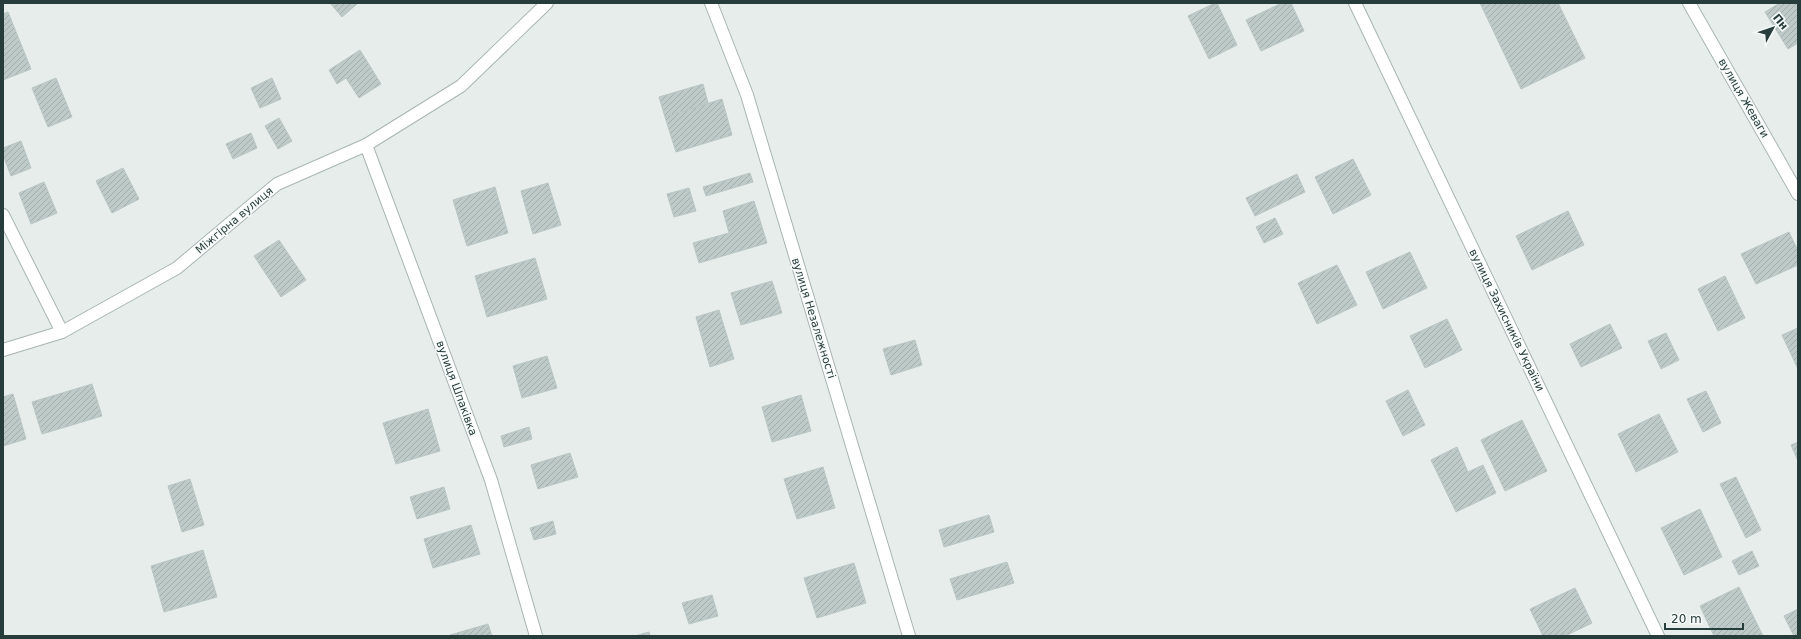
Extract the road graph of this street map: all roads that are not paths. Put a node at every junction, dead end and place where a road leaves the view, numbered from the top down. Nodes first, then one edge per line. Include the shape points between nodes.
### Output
1 (547, 3) edge
2 (710, 3) edge
3 (1355, 3) edge
4 (1689, 3) edge
5 (366, 145) junction
6 (1798, 194) edge
7 (3, 215) edge
8 (62, 332) junction
9 (3, 350) edge
10 (536, 636) edge
11 (909, 636) edge
12 (1658, 636) edge

1 - 5 street, Міжгірна вулиця via 461,86
2 - 11 street, вулиця Незалежності via 747,95
3 - 12 street, вулиця Захисників України
4 - 6 street, вулиця Жеваги
5 - 8 street, Міжгірна вулиця via 277,184 177,268
5 - 10 street, вулиця Шпаківка via 491,480
7 - 8 street
8 - 9 street, Міжгірна вулиця

